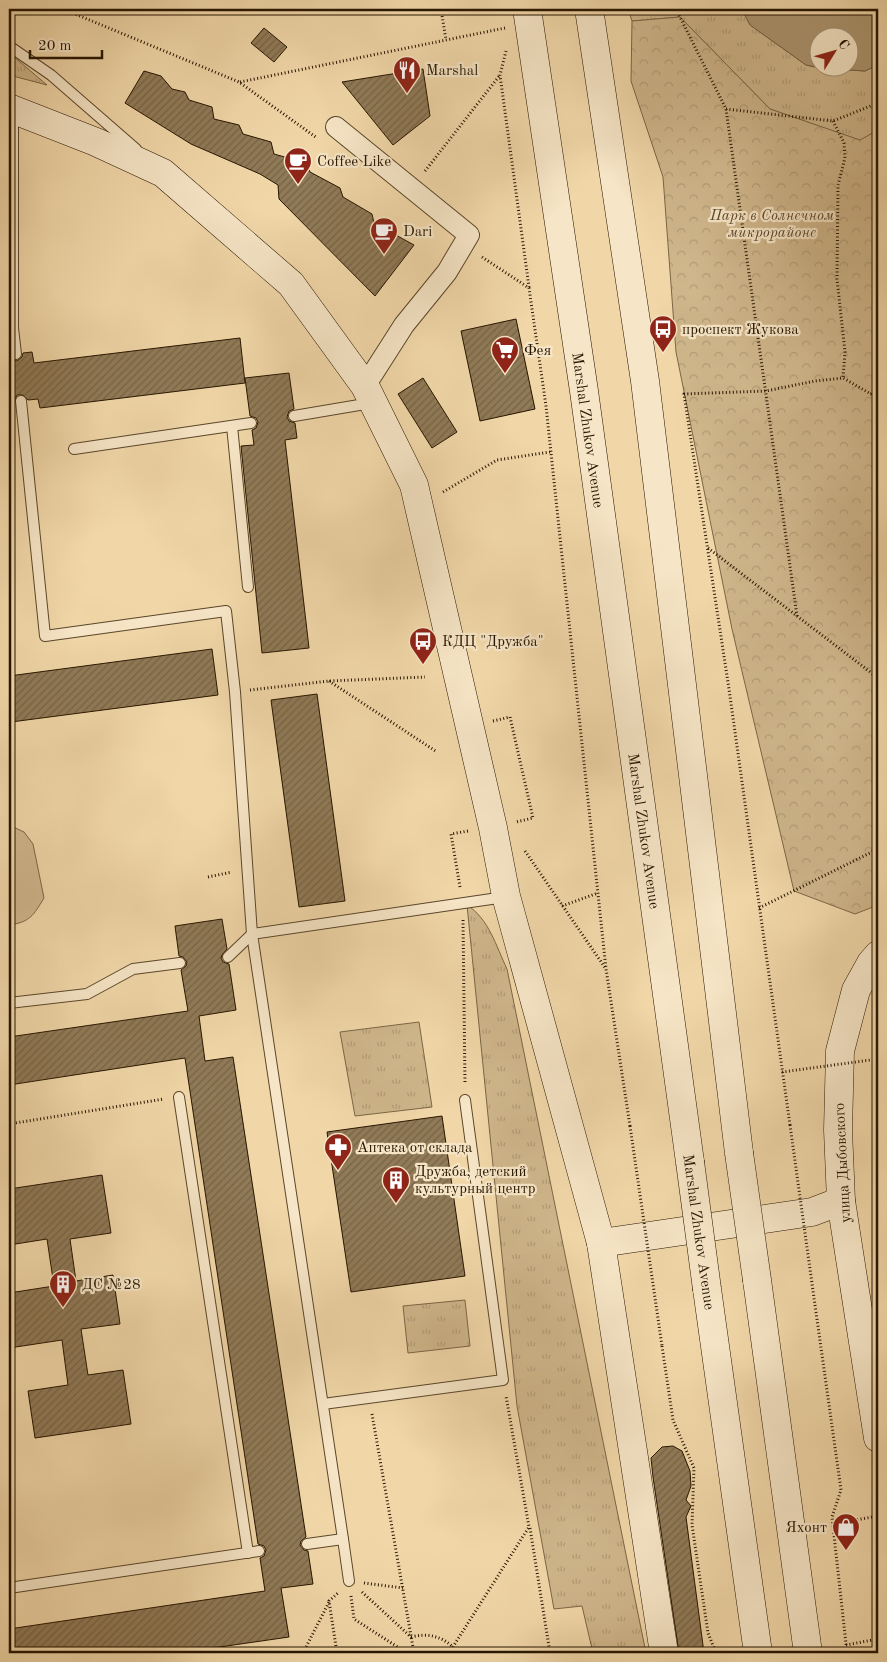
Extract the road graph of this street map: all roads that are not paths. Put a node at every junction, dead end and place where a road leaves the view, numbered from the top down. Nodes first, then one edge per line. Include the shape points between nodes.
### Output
1 (589, 9) edge
2 (522, 19) edge
3 (9, 46) edge
4 (11, 109) edge
5 (336, 127) dead end
6 (163, 172) junction
7 (11, 328) edge
8 (16, 354) dead end
9 (370, 394) junction
10 (21, 401) dead end
11 (294, 416) dead end
12 (251, 423) dead end
13 (232, 426) junction
14 (74, 449) dead end
15 (248, 587) dead end
16 (506, 896) junction
17 (252, 934) junction
18 (878, 955) edge
19 (228, 957) dead end
20 (180, 963) dead end
21 (9, 1003) edge
22 (179, 1097) road end
23 (465, 1100) dead end
24 (841, 1201) junction
25 (601, 1243) junction
26 (323, 1404) junction
27 (878, 1438) edge
28 (343, 1539) junction
29 (306, 1544) dead end
30 (259, 1551) dead end
31 (248, 1553) junction
32 (349, 1581) road end
33 (9, 1588) edge
34 (664, 1653) edge
35 (758, 1653) edge
36 (808, 1653) edge

1 - 36 main road, bridge via 645,381 740,1153
2 - 35 main road, Marshal Zhukov Avenue, bridge via 584,391
3 - 6 lane via 51,75
4 - 6 main road
4 - 7 lane
5 - 9 street via 469,235 447,272 404,325
6 - 9 main road via 291,284
7 - 8 lane
9 - 11 lane
9 - 16 main road via 414,485 494,828
10 - 17 lane via 44,636 226,611
12 - 13 lane
13 - 14 lane
13 - 15 lane
16 - 17 lane
16 - 25 main road
17 - 19 lane
17 - 26 lane
18 - 24 main road, улица Дыбовского via 856,990 840,1050 838,1130
20 - 21 lane via 133,969 87,994
22 - 31 lane
23 - 26 lane via 503,1380
24 - 25 main road via 812,1212
24 - 27 main road, улица Дыбовского
25 - 34 main road
26 - 28 lane
28 - 29 lane
28 - 32 lane
30 - 31 lane
31 - 33 lane

